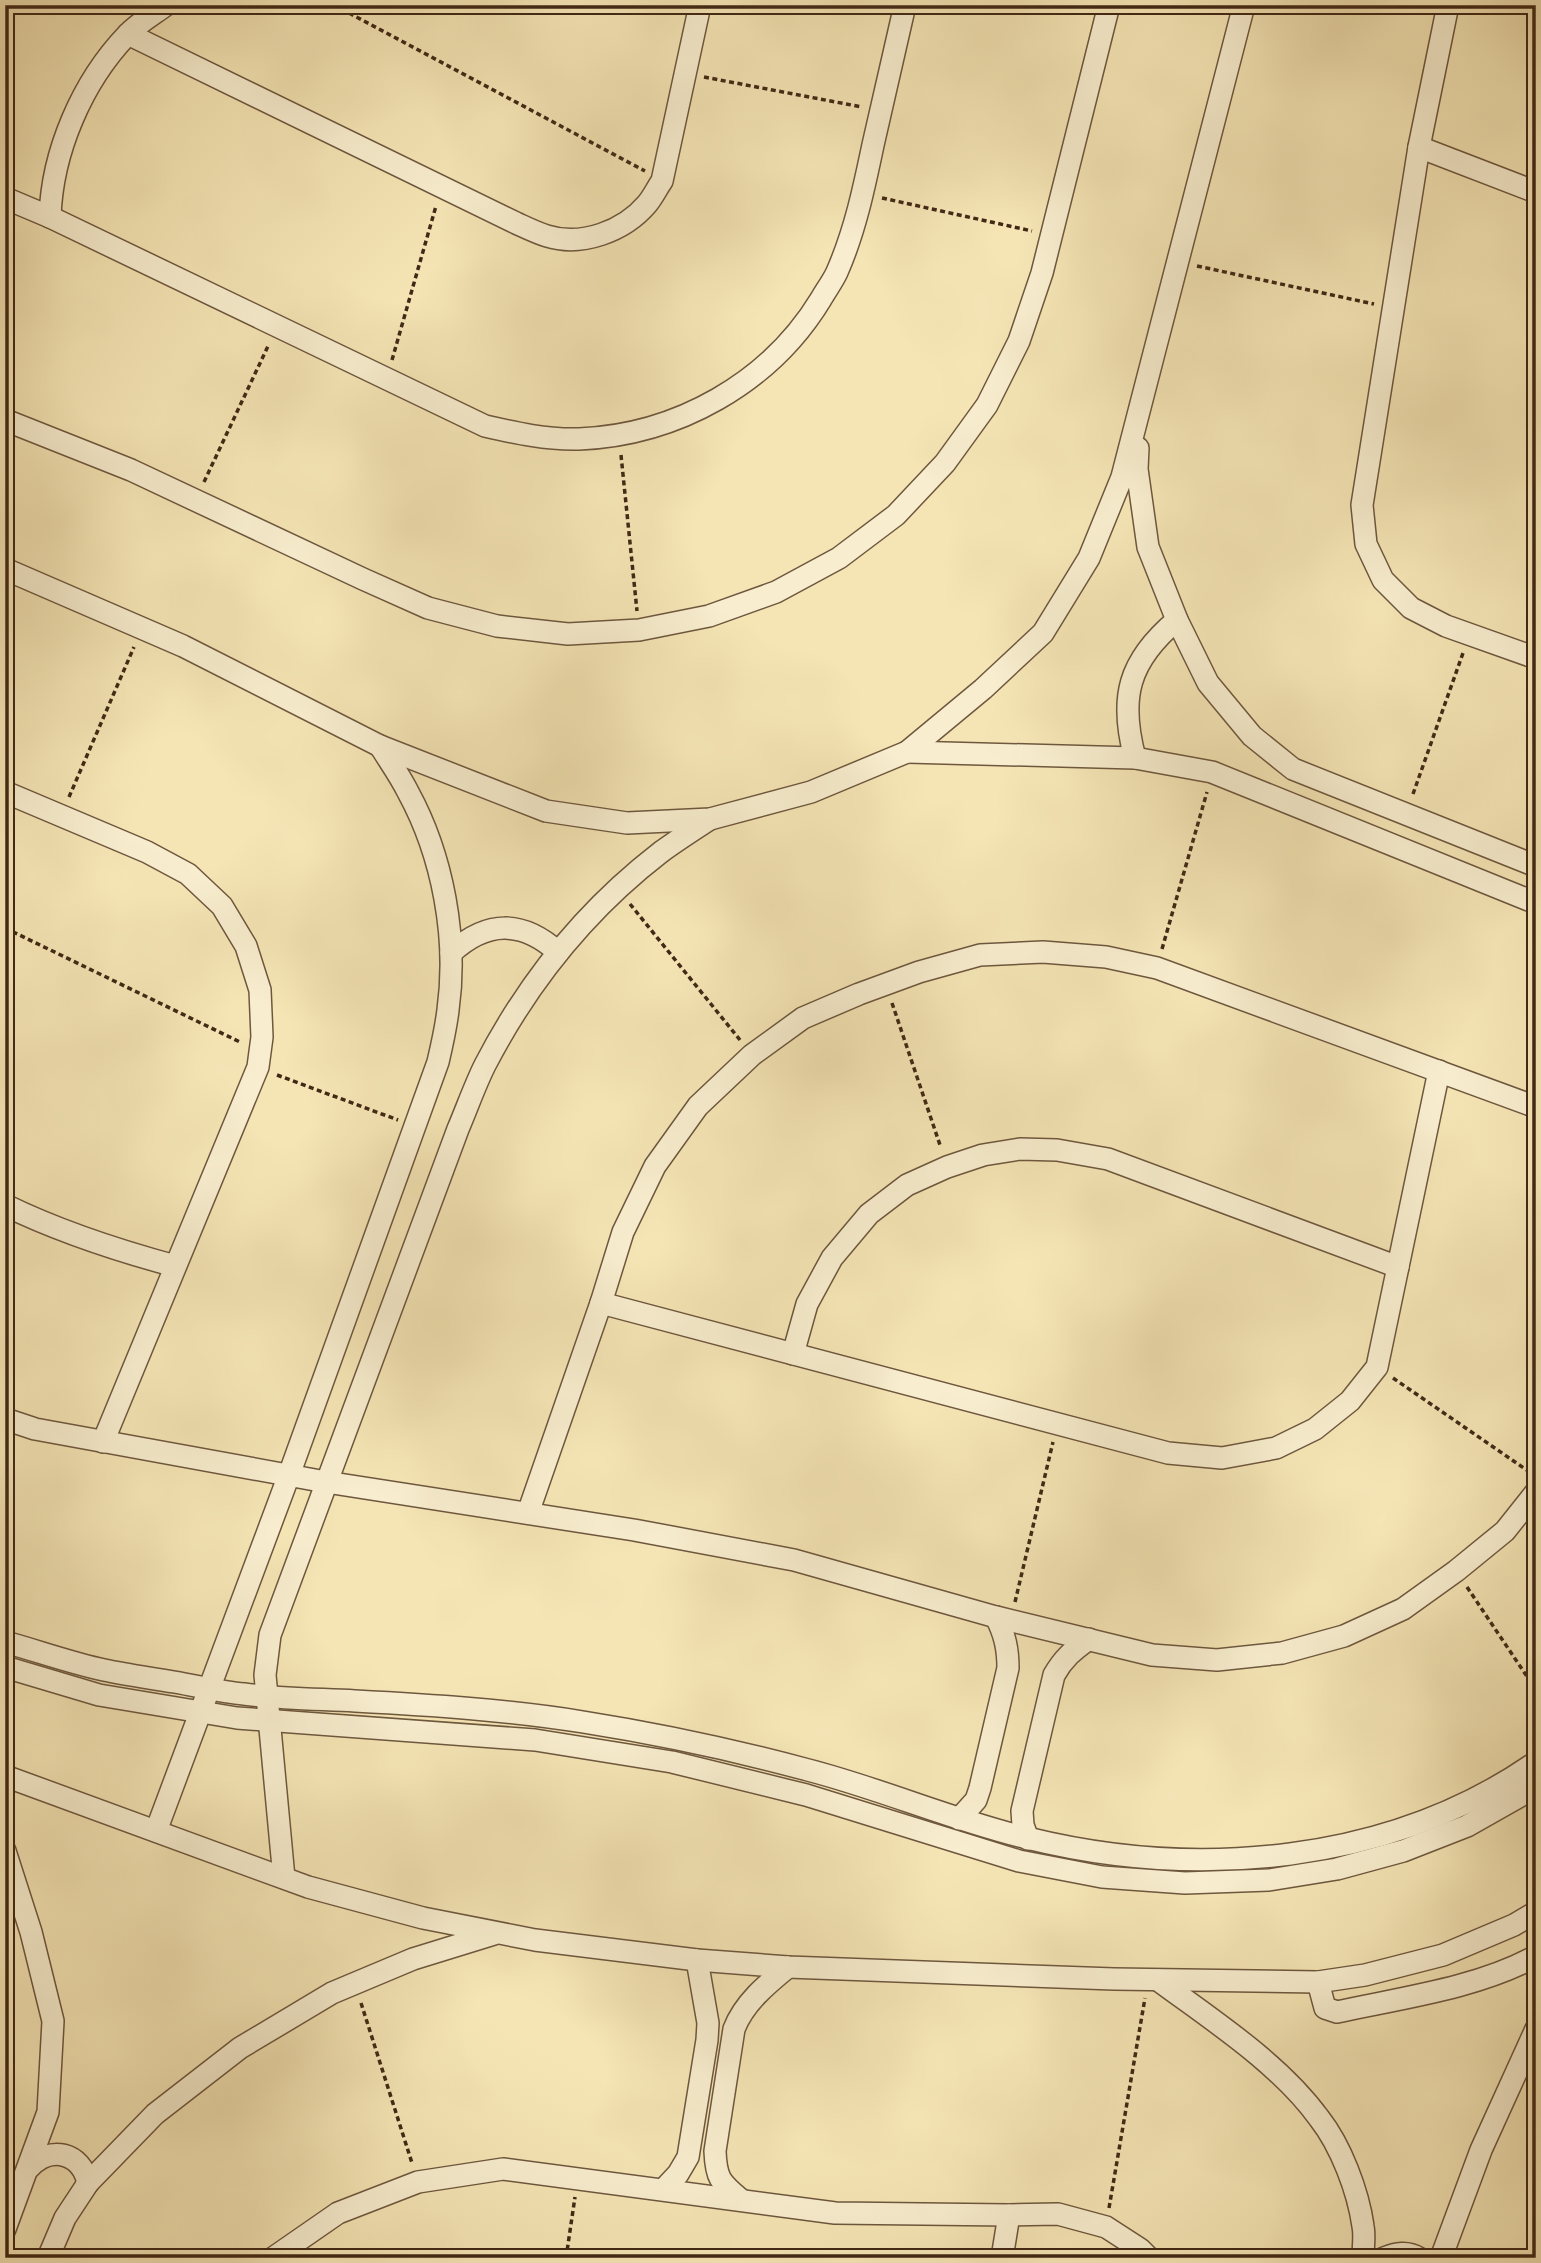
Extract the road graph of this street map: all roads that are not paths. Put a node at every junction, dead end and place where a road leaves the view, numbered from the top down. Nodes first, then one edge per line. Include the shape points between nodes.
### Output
1 (166, 5) edge
2 (701, 5) edge
3 (905, 5) edge
4 (1109, 5) edge
5 (1244, 5) edge
6 (1448, 5) edge
7 (128, 34) junction
8 (1419, 147) junction
9 (1536, 192) edge
10 (5, 198) edge
11 (50, 217) junction
12 (1143, 392) junction
13 (5, 420) edge
14 (5, 569) edge
15 (1177, 620) junction
16 (1536, 658) edge
17 (380, 746) junction
18 (907, 752) junction
19 (1135, 758) junction
20 (5, 792) edge
21 (710, 819) junction
22 (1536, 866) edge
23 (1536, 904) edge
24 (558, 952) junction
25 (451, 953) junction
26 (1439, 1071) junction
27 (1536, 1107) edge
28 (5, 1206) edge
29 (175, 1266) junction
30 (1398, 1267) junction
31 (601, 1303) junction
32 (793, 1354) junction
33 (5, 1419) edge
34 (103, 1442) junction
35 (289, 1475) junction
36 (326, 1482) junction
37 (1536, 1492) edge
38 (528, 1513) junction
39 (1004, 1619) junction
40 (1089, 1639) junction
41 (5, 1642) edge
42 (5, 1667) edge
43 (209, 1688) junction
44 (267, 1696) junction
45 (201, 1712) junction
46 (270, 1721) junction
47 (1536, 1762) edge
48 (5, 1776) edge
49 (1536, 1787) edge
50 (959, 1819) junction
51 (156, 1831) junction
52 (1028, 1839) junction
53 (5, 1851) edge
54 (284, 1878) junction
55 (1536, 1913) edge
56 (497, 1933) junction
57 (1536, 1956) edge
58 (698, 1960) junction
59 (788, 1967) junction
60 (1153, 1980) junction
61 (1318, 1982) junction
62 (1536, 2029) edge
63 (29, 2168) junction
64 (89, 2183) junction
65 (664, 2189) junction
66 (740, 2199) junction
67 (1009, 2215) junction
68 (5, 2228) edge
69 (48, 2258) edge
70 (273, 2258) edge
71 (1002, 2258) edge
72 (1149, 2258) edge
73 (1363, 2258) edge
74 (1384, 2258) edge
75 (1419, 2258) edge
76 (1441, 2258) edge

1 - 7 street
2 - 7 street via 662,181 648,204 627,222 603,235 576,240 549,237
3 - 11 street via 855,226 836,274 809,319 774,358 698,411 659,426 619,435 565,438 485,426
4 - 13 street via 1042,273 1019,341 987,405 945,463 896,515 839,558 776,592 709,616 639,630 568,634 497,626 428,608 131,470
5 - 12 street
6 - 8 street
7 - 11 street via 100,69 74,117 56,169
8 - 9 street
8 - 16 street via 1362,505 1366,544 1383,580 1411,608 1446,626
10 - 11 street
12 - 15 street via 1137,470 1148,547
12 - 18 street via 1122,477 1089,558 1044,633
14 - 17 street via 183,646
15 - 19 street via 1157,636 1132,680 1127,705
15 - 22 street via 1208,683 1252,736 1293,769
17 - 21 street via 545,811 627,823
17 - 25 street via 409,793 431,844 445,898
18 - 19 street
18 - 21 street via 811,792
19 - 23 street via 1212,772
20 - 29 street via 188,874 222,906 246,946 260,990 259,1060
21 - 24 street via 618,888
24 - 25 street via 543,939 504,928 484,930
24 - 36 street via 518,1007 485,1066
25 - 35 street via 449,1008 438,1062
26 - 27 street
26 - 30 street
26 - 31 street via 1157,968 1106,957 1043,952 980,955 919,972 803,1018 752,1055 698,1106 655,1166 623,1232
28 - 29 street via 108,1248
29 - 34 street
30 - 32 street via 1108,1160 1057,1150 983,1155 906,1185 869,1214 832,1258 807,1304
30 - 32 street via 1377,1367 1350,1401 1315,1429 1276,1448 1222,1458 1168,1453
31 - 32 street
31 - 38 street
33 - 34 street
34 - 35 street
35 - 36 street
35 - 43 street
36 - 38 street
36 - 44 street via 270,1635
37 - 40 street via 1505,1531 1456,1571 1403,1609 1344,1636 1282,1653 1217,1660 1152,1655
38 - 39 street via 794,1560
39 - 40 street
39 - 50 street via 1009,1668 980,1788
40 - 52 street via 1062,1661 1054,1675 1022,1811
41 - 43 street via 103,1670
42 - 45 street via 99,1695
43 - 44 street
43 - 45 street
44 - 46 street
44 - 50 street via 536,1714 675,1737 811,1770
45 - 46 street
45 - 51 street
46 - 49 street via 535,1740 672,1762 806,1796 1019,1861 1102,1877 1185,1883 1269,1880 1390,1855 1467,1826
46 - 54 street
47 - 52 street via 1460,1805 1398,1830 1334,1848 1269,1857 1186,1859 1105,1853
48 - 51 street
50 - 52 street
51 - 54 street
53 - 63 street via 52,2021 48,2112
54 - 56 street via 423,1918
55 - 61 street via 1443,1955
56 - 58 street
56 - 64 street via 413,1959 332,1993 240,2048 156,2114
57 - 61 street via 1448,1989 1337,2012 1325,2008
58 - 59 street
58 - 65 street via 707,2040 688,2157
59 - 60 street
59 - 66 street via 738,2017 734,2029 715,2159 720,2183
60 - 61 street
60 - 73 street via 1263,2060 1320,2118 1348,2169 1363,2226
62 - 76 street via 1481,2150
63 - 64 street via 44,2156 64,2155 80,2165
63 - 68 street
64 - 69 street via 65,2218
65 - 66 street
65 - 70 street via 503,2169 418,2182 338,2213
66 - 67 street via 835,2213
67 - 71 street
67 - 72 street via 1058,2214 1106,2227
74 - 75 street via 1396,2253

